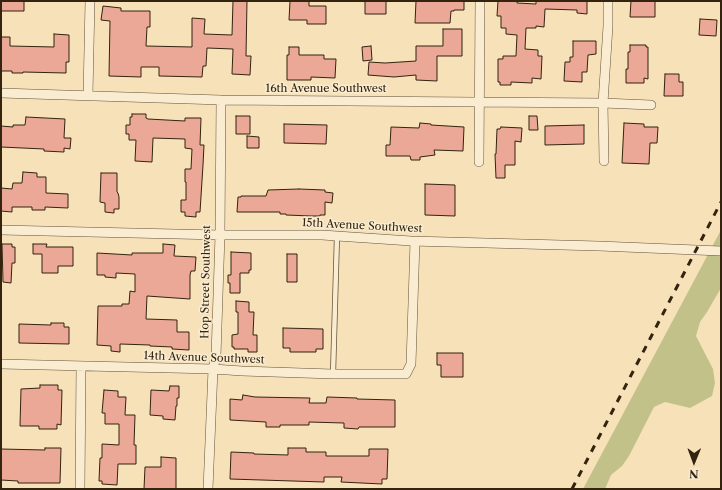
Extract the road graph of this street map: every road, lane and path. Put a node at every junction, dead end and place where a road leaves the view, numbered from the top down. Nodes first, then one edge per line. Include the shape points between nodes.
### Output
1 (90, 1) edge
2 (480, 1) edge
3 (608, 1) edge
4 (1, 93) edge
5 (88, 95) junction
6 (221, 100) junction
7 (479, 102) junction
8 (603, 103) junction
9 (651, 106) dead end
10 (604, 161) dead end
11 (480, 162) dead end
12 (1, 230) edge
13 (220, 235) junction
14 (336, 236) junction
15 (414, 241) junction
16 (721, 251) edge
17 (1, 364) edge
18 (81, 366) junction
19 (213, 369) junction
20 (333, 374) junction
21 (80, 489) edge
22 (208, 489) edge

1 - 5 street
2 - 7 street
3 - 8 street
4 - 5 street, 16th Avenue Southwest
5 - 6 street, 16th Avenue Southwest
6 - 7 street, 16th Avenue Southwest
6 - 13 street, Hop Street Southwest
7 - 8 street, 16th Avenue Southwest
7 - 11 street
8 - 9 street, 16th Avenue Southwest
8 - 10 street
12 - 13 street, 15th Avenue Southwest
13 - 14 street, 15th Avenue Southwest
13 - 19 street, Hop Street Southwest via 216,356
14 - 15 street, 15th Avenue Southwest
14 - 20 lane
15 - 16 street, 15th Avenue Southwest
15 - 20 street, 14th Avenue Southwest via 411,364 406,374
17 - 18 street, 14th Avenue Southwest
18 - 19 street, 14th Avenue Southwest
18 - 21 street
19 - 20 street, 14th Avenue Southwest
19 - 22 street, Hop Street Southwest

